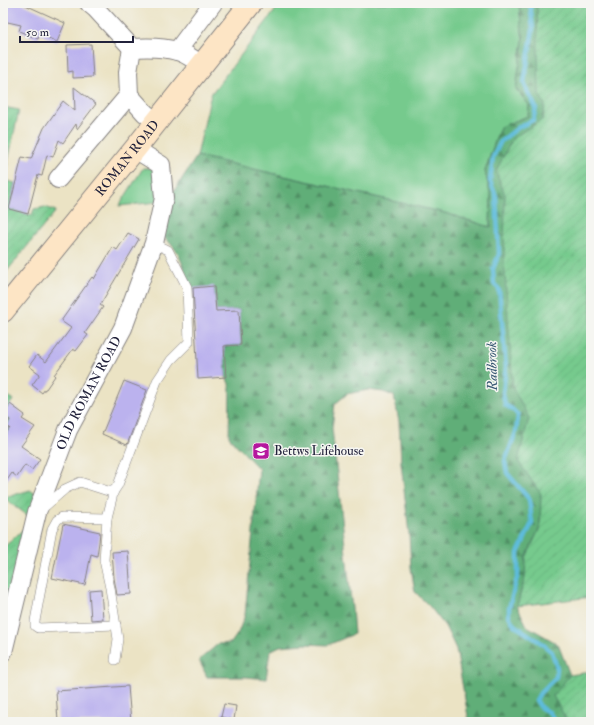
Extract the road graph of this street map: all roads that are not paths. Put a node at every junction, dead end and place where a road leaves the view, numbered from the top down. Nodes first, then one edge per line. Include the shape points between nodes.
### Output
1 (89, 3) edge
2 (213, 3) edge
3 (251, 3) edge
4 (132, 48) junction
5 (177, 51) junction
6 (202, 65) junction
7 (129, 95) junction
8 (156, 122) junction
9 (136, 148) junction
10 (58, 179) dead end
11 (154, 244) junction
12 (3, 312) edge
13 (114, 490) junction
14 (38, 512) junction
15 (107, 518) junction
16 (116, 625) junction
17 (3, 652) edge
18 (115, 660) dead end

1 - 4 street
2 - 5 street
3 - 6 main road, ROMAN ROAD
4 - 5 street
4 - 7 street via 128,72
5 - 6 street
6 - 8 main road, ROMAN ROAD
7 - 8 street
7 - 10 street
8 - 9 main road, ROMAN ROAD
9 - 11 street, OLD ROMAN ROAD via 161,165 164,198
9 - 12 main road, ROMAN ROAD
11 - 13 lane via 168,250 187,287 189,342 171,360 157,381
11 - 14 street, OLD ROMAN ROAD via 123,328 68,430
13 - 14 lane via 108,491 80,482 65,488
13 - 15 lane
14 - 17 street, OLD ROMAN ROAD
15 - 16 lane via 104,560
15 - 16 lane via 62,517 57,520 52,529 35,626 38,628
16 - 18 lane via 118,639

